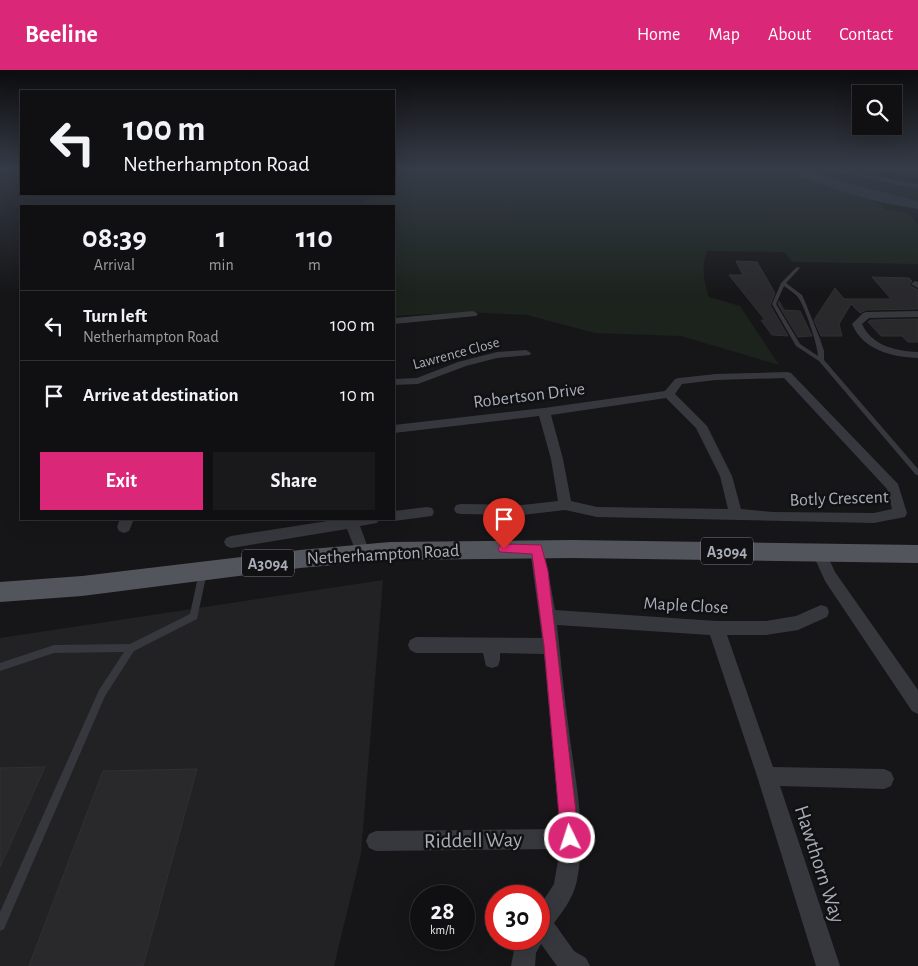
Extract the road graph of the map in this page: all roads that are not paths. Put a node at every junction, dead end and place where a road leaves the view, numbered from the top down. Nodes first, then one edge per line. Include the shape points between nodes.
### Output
1 (798, 268) dead end
2 (783, 283) junction
3 (473, 314) dead end
4 (918, 314) edge
5 (395, 321) edge
6 (526, 353) dead end
7 (918, 355) edge
8 (821, 360) junction
9 (395, 382) edge
10 (669, 394) junction
11 (544, 412) junction
12 (395, 429) edge
13 (918, 473) edge
14 (564, 506) junction
15 (461, 509) dead end
16 (427, 512) dead end
17 (736, 514) junction
18 (395, 516) edge
19 (350, 520) edge
20 (230, 542) dead end
21 (537, 549) junction
22 (819, 552) junction
23 (363, 553) junction
24 (916, 556) edge
25 (204, 570) junction
26 (0, 592) edge
27 (821, 612) dead end
28 (547, 617) junction
29 (716, 628) junction
30 (416, 645) dead end
31 (551, 646) junction
32 (131, 648) junction
33 (0, 668) edge
34 (918, 705) edge
35 (767, 776) junction
36 (884, 779) dead end
37 (570, 838) junction
38 (376, 841) dead end
39 (550, 911) edge
40 (0, 925) edge
41 (550, 942) edge
42 (525, 950) edge
43 (523, 966) edge
44 (578, 966) edge
45 (828, 966) edge

1 - 2 lane
2 - 8 lane via 800,296 804,304 820,345
2 - 8 lane via 774,304 798,345
3 - 5 street
4 - 7 street via 866,315 857,324 862,335 880,346 898,354
6 - 9 street, Lawrence Close via 497,355 418,381
8 - 13 lane
10 - 11 street, Robertson Drive
10 - 17 street via 701,426 726,476
10 - 17 street, Botly Crescent via 679,381 787,375 893,487 900,513 874,518
11 - 12 street, Robertson Drive
11 - 14 street via 557,459
14 - 15 street, Botly Crescent via 522,510
14 - 17 street, Botly Crescent via 597,512
16 - 18 street
19 - 20 street
19 - 23 street
21 - 22 main road, Netherhampton Road / A3094
21 - 23 main road, Netherhampton Road / A3094
21 - 28 street
22 - 24 main road, Netherhampton Road / A3094
22 - 34 street via 830,576
23 - 25 main road, Netherhampton Road / A3094
25 - 26 main road, Netherhampton Road / A3094 via 82,586
25 - 32 lane via 194,616
27 - 29 street, Maple Close via 798,623 766,628
28 - 29 street, Maple Close
28 - 31 street
29 - 35 street, Hawthorn Way
30 - 31 street via 491,653
31 - 37 street
32 - 33 lane via 54,649
32 - 40 lane via 102,693
35 - 36 street, Hawthorn Way
35 - 45 street, Hawthorn Way
37 - 38 street, Riddell Way
37 - 39 street via 566,882
41 - 44 street
42 - 43 street

